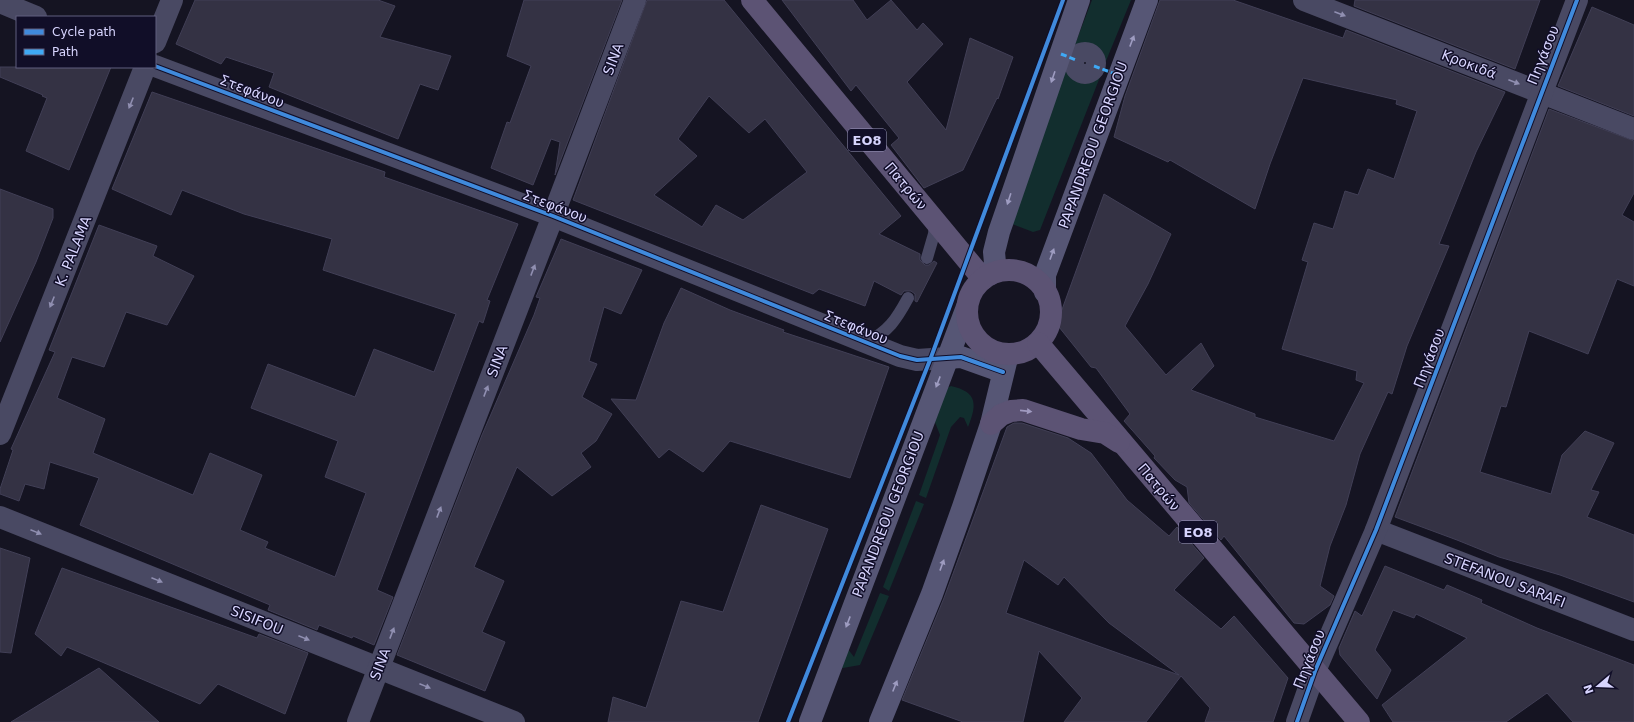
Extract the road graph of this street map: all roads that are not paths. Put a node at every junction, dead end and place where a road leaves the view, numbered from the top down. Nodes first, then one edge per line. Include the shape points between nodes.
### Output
1 (172, 0) edge
2 (635, 0) edge
3 (752, 0) edge
4 (1079, 0) edge
5 (1147, 0) edge
6 (1304, 0) edge
7 (1577, 0) edge
8 (0, 2) edge
9 (34, 16) edge
10 (156, 40) edge
11 (1077, 60) junction
12 (156, 66) edge
13 (145, 68) edge
14 (1118, 75) junction
15 (1540, 92) junction
16 (1634, 128) edge
17 (553, 216) junction
18 (935, 220) junction
19 (927, 258) dead end
20 (987, 277) junction
21 (1045, 292) junction
22 (908, 298) dead end
23 (967, 307) junction
24 (866, 343) junction
25 (1038, 343) junction
26 (947, 358) junction
27 (1006, 363) junction
28 (991, 424) junction
29 (0, 434) edge
30 (1124, 445) junction
31 (0, 517) edge
32 (1376, 530) junction
33 (1634, 630) edge
34 (379, 668) junction
35 (1315, 670) junction
36 (358, 722) edge
37 (514, 722) edge
38 (810, 722) edge
39 (880, 722) edge
40 (1297, 722) edge
41 (1359, 722) edge

1 - 10 street
2 - 17 street, SINA
3 - 18 main road, Πατρών / ΕΟ8
4 - 11 street
14 -> 5 street, PAPANDREOU GEORGIOU
6 -> 15 street, Κροκιδά
7 - 15 street, Πηγάσου
8 - 9 street
11 - 14 street
11 -> 20 street via 998,232 994,252 995,263
12 - 17 street, Στεφάνου
13 -> 29 street, K. PALAMA
21 -> 14 street, PAPANDREOU GEORGIOU via 1044,276
15 - 16 street, Κροκιδά
15 - 32 street, Πηγάσου
17 - 24 street, Στεφάνου
34 -> 17 street, SINA
18 - 19 lane
18 - 20 main road, Πατρών / ΕΟ8
20 - 21 main road via 1003,271 1016,271 1038,282
20 - 23 main road via 976,287
21 - 25 main road via 1050,305 1050,318 1046,332
22 - 24 lane via 891,326 880,336
23 - 26 street, PAPANDREOU GEORGIOU
23 - 27 main road via 973,334
24 - 26 street, Στεφάνου via 917,360
25 - 27 main road
25 - 30 main road, Πατρών / ΕΟ8
26 - 27 street via 962,357
26 -> 38 street, PAPANDREOU GEORGIOU
27 - 28 street
28 -> 30 main road via 1001,415 1023,410 1081,429 1105,433
39 -> 28 street via 932,594
30 - 35 main road, Πατρών / ΕΟ8
31 -> 34 street, SISIFOU
32 - 33 street, STEFANOU SARAFI
32 - 35 street, Πηγάσου
34 - 36 street, SINA
34 -> 37 street, SISIFOU
35 - 40 street, Πηγάσου
35 - 41 main road, Πατρών / ΕΟ8

